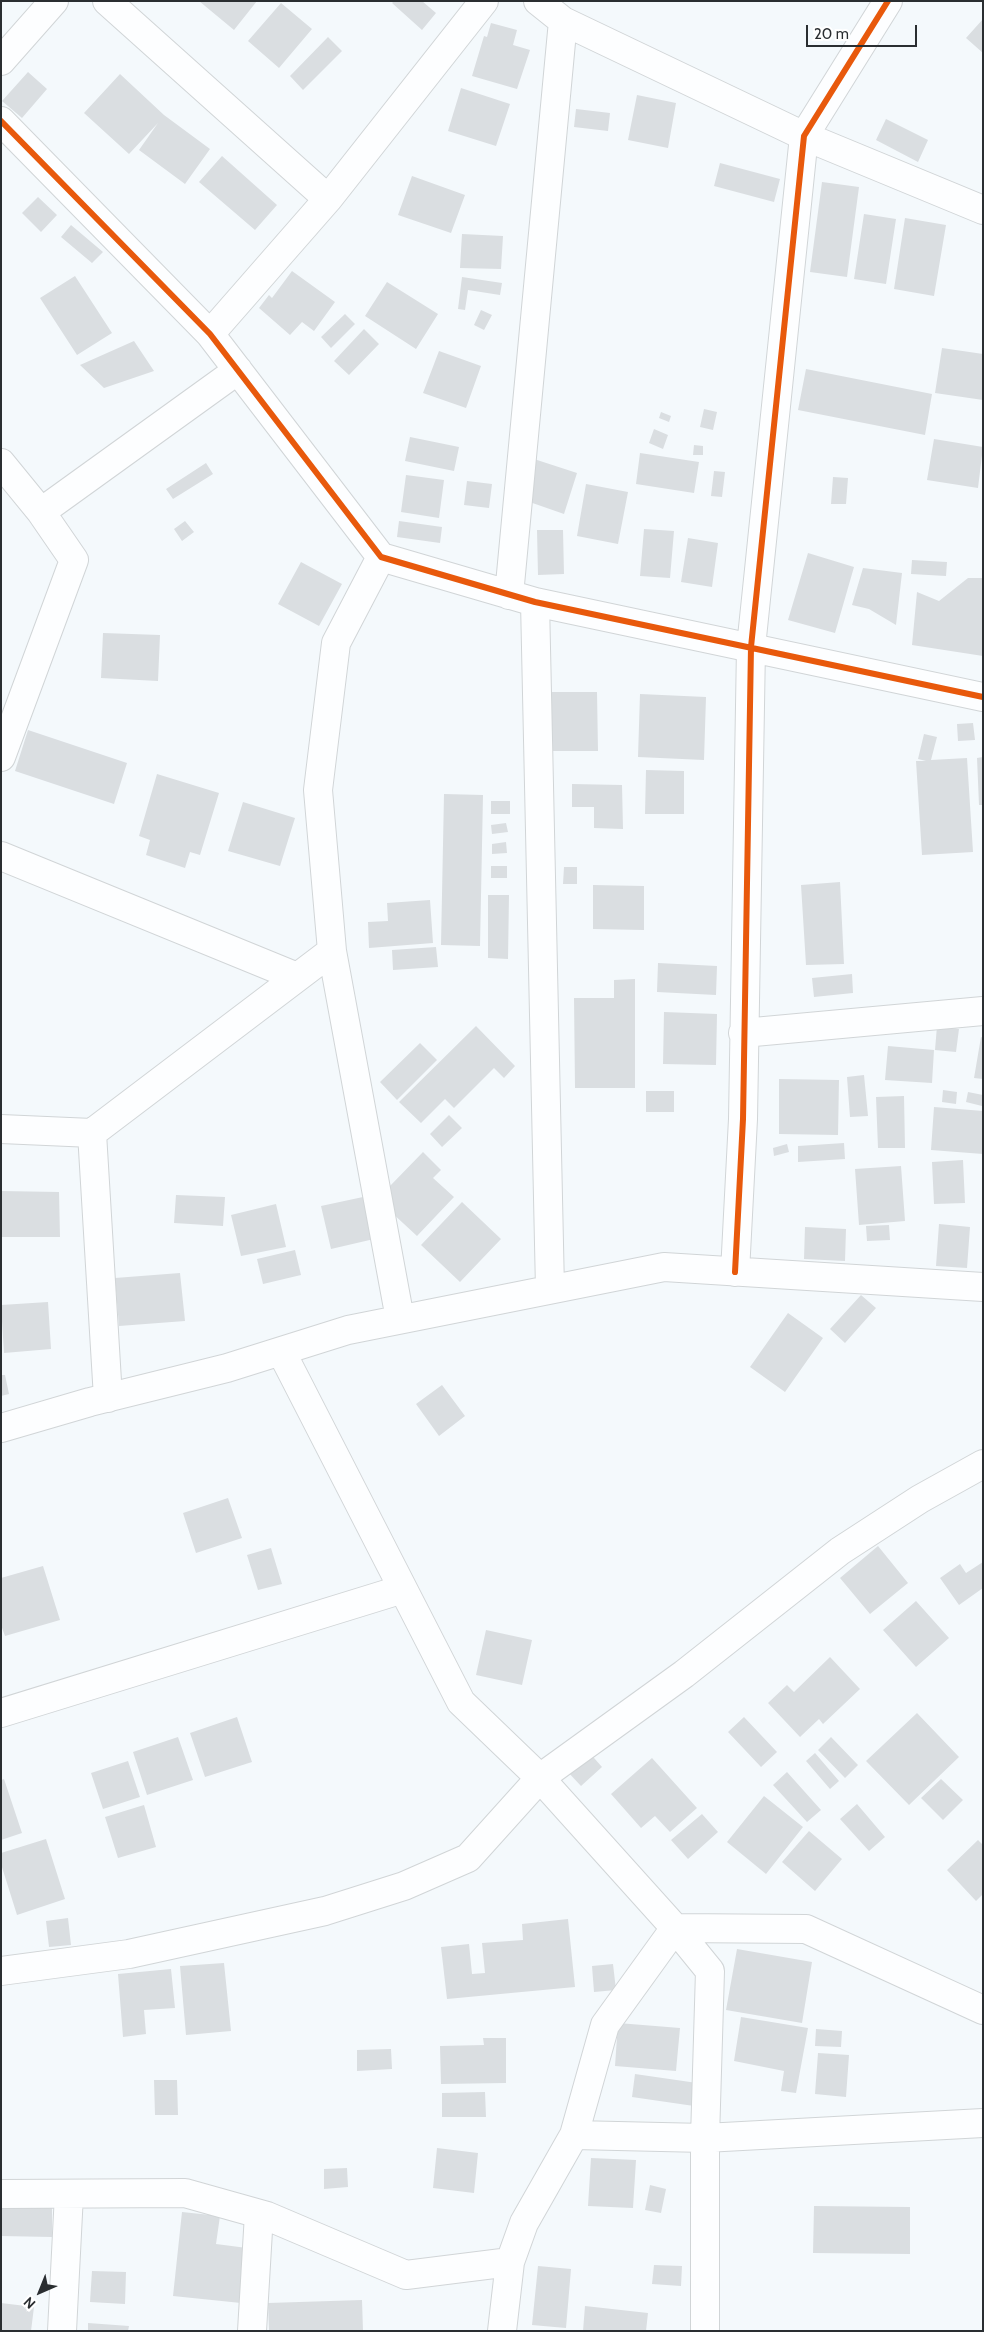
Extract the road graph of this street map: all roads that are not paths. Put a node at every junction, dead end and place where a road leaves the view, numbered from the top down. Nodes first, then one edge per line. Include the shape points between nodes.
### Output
1 (54, 1) edge
2 (107, 1) edge
3 (484, 1) edge
4 (538, 1) edge
5 (888, 1) edge
6 (563, 21) junction
7 (1, 61) edge
8 (1, 121) edge
9 (804, 136) junction
10 (328, 198) junction
11 (983, 210) edge
12 (210, 334) junction
13 (238, 370) junction
14 (1, 463) edge
15 (40, 512) junction
16 (382, 557) junction
17 (522, 599) junction
18 (751, 647) junction
19 (983, 697) edge
20 (1, 757) edge
21 (1, 856) edge
22 (332, 951) junction
23 (297, 977) junction
24 (983, 1011) edge
25 (743, 1032) junction
26 (1, 1129) edge
27 (92, 1133) junction
28 (735, 1272) junction
29 (983, 1287) edge
30 (550, 1289) junction
31 (400, 1319) junction
32 (281, 1351) junction
33 (108, 1398) junction
34 (1, 1428) edge
35 (983, 1464) edge
36 (403, 1589) junction
37 (1, 1713) edge
38 (540, 1778) junction
39 (675, 1928) junction
40 (1, 1972) edge
41 (983, 2010) edge
42 (983, 2123) edge
43 (574, 2135) junction
44 (705, 2138) junction
45 (1, 2194) edge
46 (69, 2194) junction
47 (259, 2214) junction
48 (510, 2262) junction
49 (62, 2331) edge
50 (252, 2331) edge
51 (502, 2331) edge
52 (705, 2331) edge

1 - 7 street
2 - 10 street
3 - 10 street
4 - 6 street
5 - 9 street
6 - 9 street
6 - 17 street
8 - 12 street
9 - 11 street
9 - 18 street
10 - 12 street
12 - 13 street
13 - 15 street
13 - 16 street
14 - 15 street
15 - 20 street via 74,560
16 - 17 street
16 - 22 street via 336,643 318,790
17 - 18 street
17 - 30 street
18 - 19 street
18 - 25 street
21 - 23 street
22 - 23 street
22 - 31 street
23 - 27 street
24 - 25 street
25 - 28 street via 743,1119
26 - 27 street
27 - 33 street
28 - 29 street
28 - 30 street via 664,1267
30 - 31 street
31 - 32 street via 348,1330
32 - 33 street
32 - 36 street
33 - 34 street
35 - 38 street via 920,1499 840,1551 684,1674
36 - 37 street
36 - 38 street via 461,1702
38 - 39 street
38 - 40 street via 468,1858 404,1886 325,1911 129,1954
39 - 41 street via 806,1929
39 - 43 street via 605,2025
39 - 44 street via 710,1971
42 - 44 street
43 - 44 street
43 - 48 street via 524,2223
44 - 52 street
45 - 46 street
46 - 47 street via 185,2193
46 - 49 street
47 - 48 street via 406,2275
47 - 50 street
48 - 51 street

